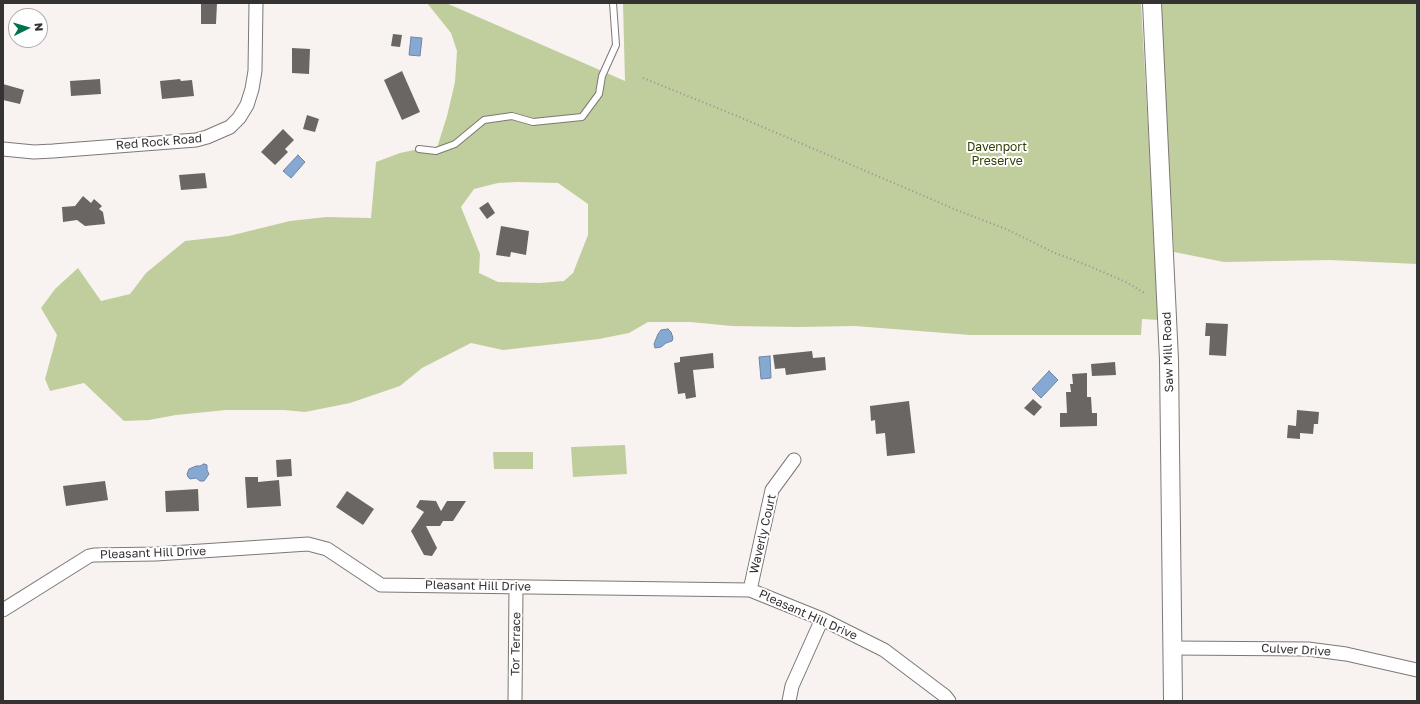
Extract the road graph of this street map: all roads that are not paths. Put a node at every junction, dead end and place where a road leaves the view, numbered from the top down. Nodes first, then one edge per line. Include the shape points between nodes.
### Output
1 (256, 3) edge
2 (613, 3) edge
3 (1152, 3) edge
4 (3, 149) edge
5 (420, 149) dead end
6 (794, 460) dead end
7 (516, 587) junction
8 (750, 590) junction
9 (3, 610) edge
10 (822, 619) junction
11 (1173, 648) junction
12 (1417, 670) edge
13 (515, 701) edge
14 (789, 701) edge
15 (949, 701) edge
16 (1173, 701) edge

1 - 4 street, Red Rock Road via 255,71 252,89 247,105 230,127 196,140 53,151
2 - 5 lane via 616,45 602,76 599,94 582,117 532,122 512,116 484,120 455,144 436,151
3 - 11 street, Saw Mill Road via 1169,360
6 - 8 street, Waverly Court via 772,490
7 - 8 street, Pleasant Hill Drive
7 - 9 street, Pleasant Hill Drive via 381,584 327,549 308,544 156,554 94,555
7 - 13 street, Tor Terrace
8 - 10 street, Pleasant Hill Drive
10 - 14 street via 792,686
10 - 15 street, Pleasant Hill Drive via 884,650
11 - 12 street, Culver Drive via 1308,649 1346,654
11 - 16 street, Saw Mill Road

